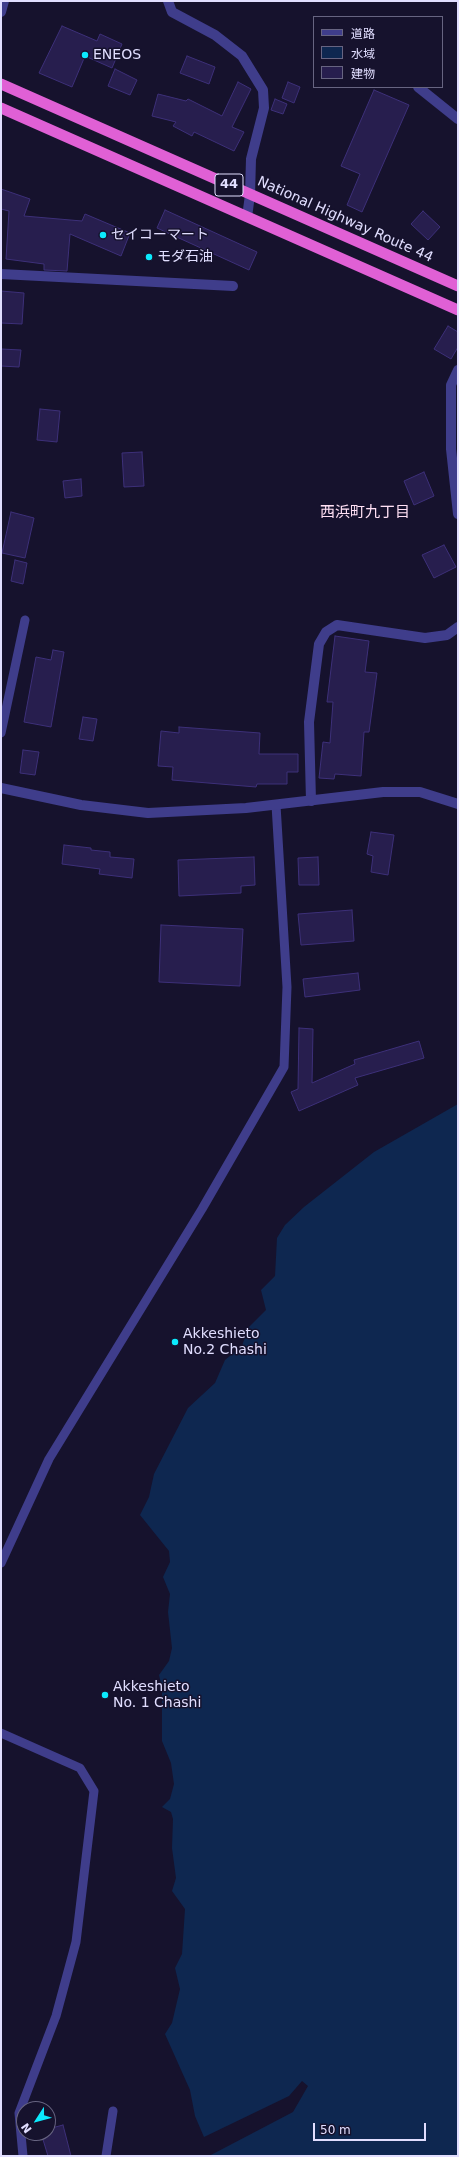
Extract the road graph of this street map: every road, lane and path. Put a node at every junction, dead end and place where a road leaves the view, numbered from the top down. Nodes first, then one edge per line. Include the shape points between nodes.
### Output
1 (4, 1) edge
2 (168, 1) edge
3 (1, 12) edge
4 (1, 84) edge
5 (419, 88) edge
6 (1, 108) edge
7 (458, 119) edge
8 (250, 195) junction
9 (247, 217) junction
10 (1, 274) edge
11 (233, 286) dead end
12 (458, 286) edge
13 (458, 310) edge
14 (458, 370) edge
15 (458, 514) edge
16 (25, 620) dead end
17 (458, 627) edge
18 (1, 733) edge
19 (1, 788) edge
20 (310, 801) junction
21 (458, 804) edge
22 (276, 805) junction
23 (1, 1563) edge
24 (1, 1733) edge
25 (113, 2111) dead end
26 (23, 2156) edge
27 (106, 2156) edge

1 - 3 street
2 - 8 street via 172,12 215,35 242,56 263,90 264,108 251,159
4 - 8 highway, National Highway Route 44 / 44
5 - 7 street
6 - 9 highway, 44
8 - 9 street
8 - 12 highway, National Highway Route 44 / 44
9 - 13 highway, 44
10 - 11 street
14 - 15 street via 451,385 451,449
16 - 18 lane
17 - 20 street via 448,635 425,638 336,626 326,632 319,644 309,722
19 - 22 street via 81,805 148,813
20 - 21 street via 383,792 420,792
20 - 22 street
22 - 23 lane via 287,987 284,1067 202,1209 49,1460
24 - 26 lane via 80,1768 94,1791 76,1942 56,2016 19,2113
25 - 27 lane

